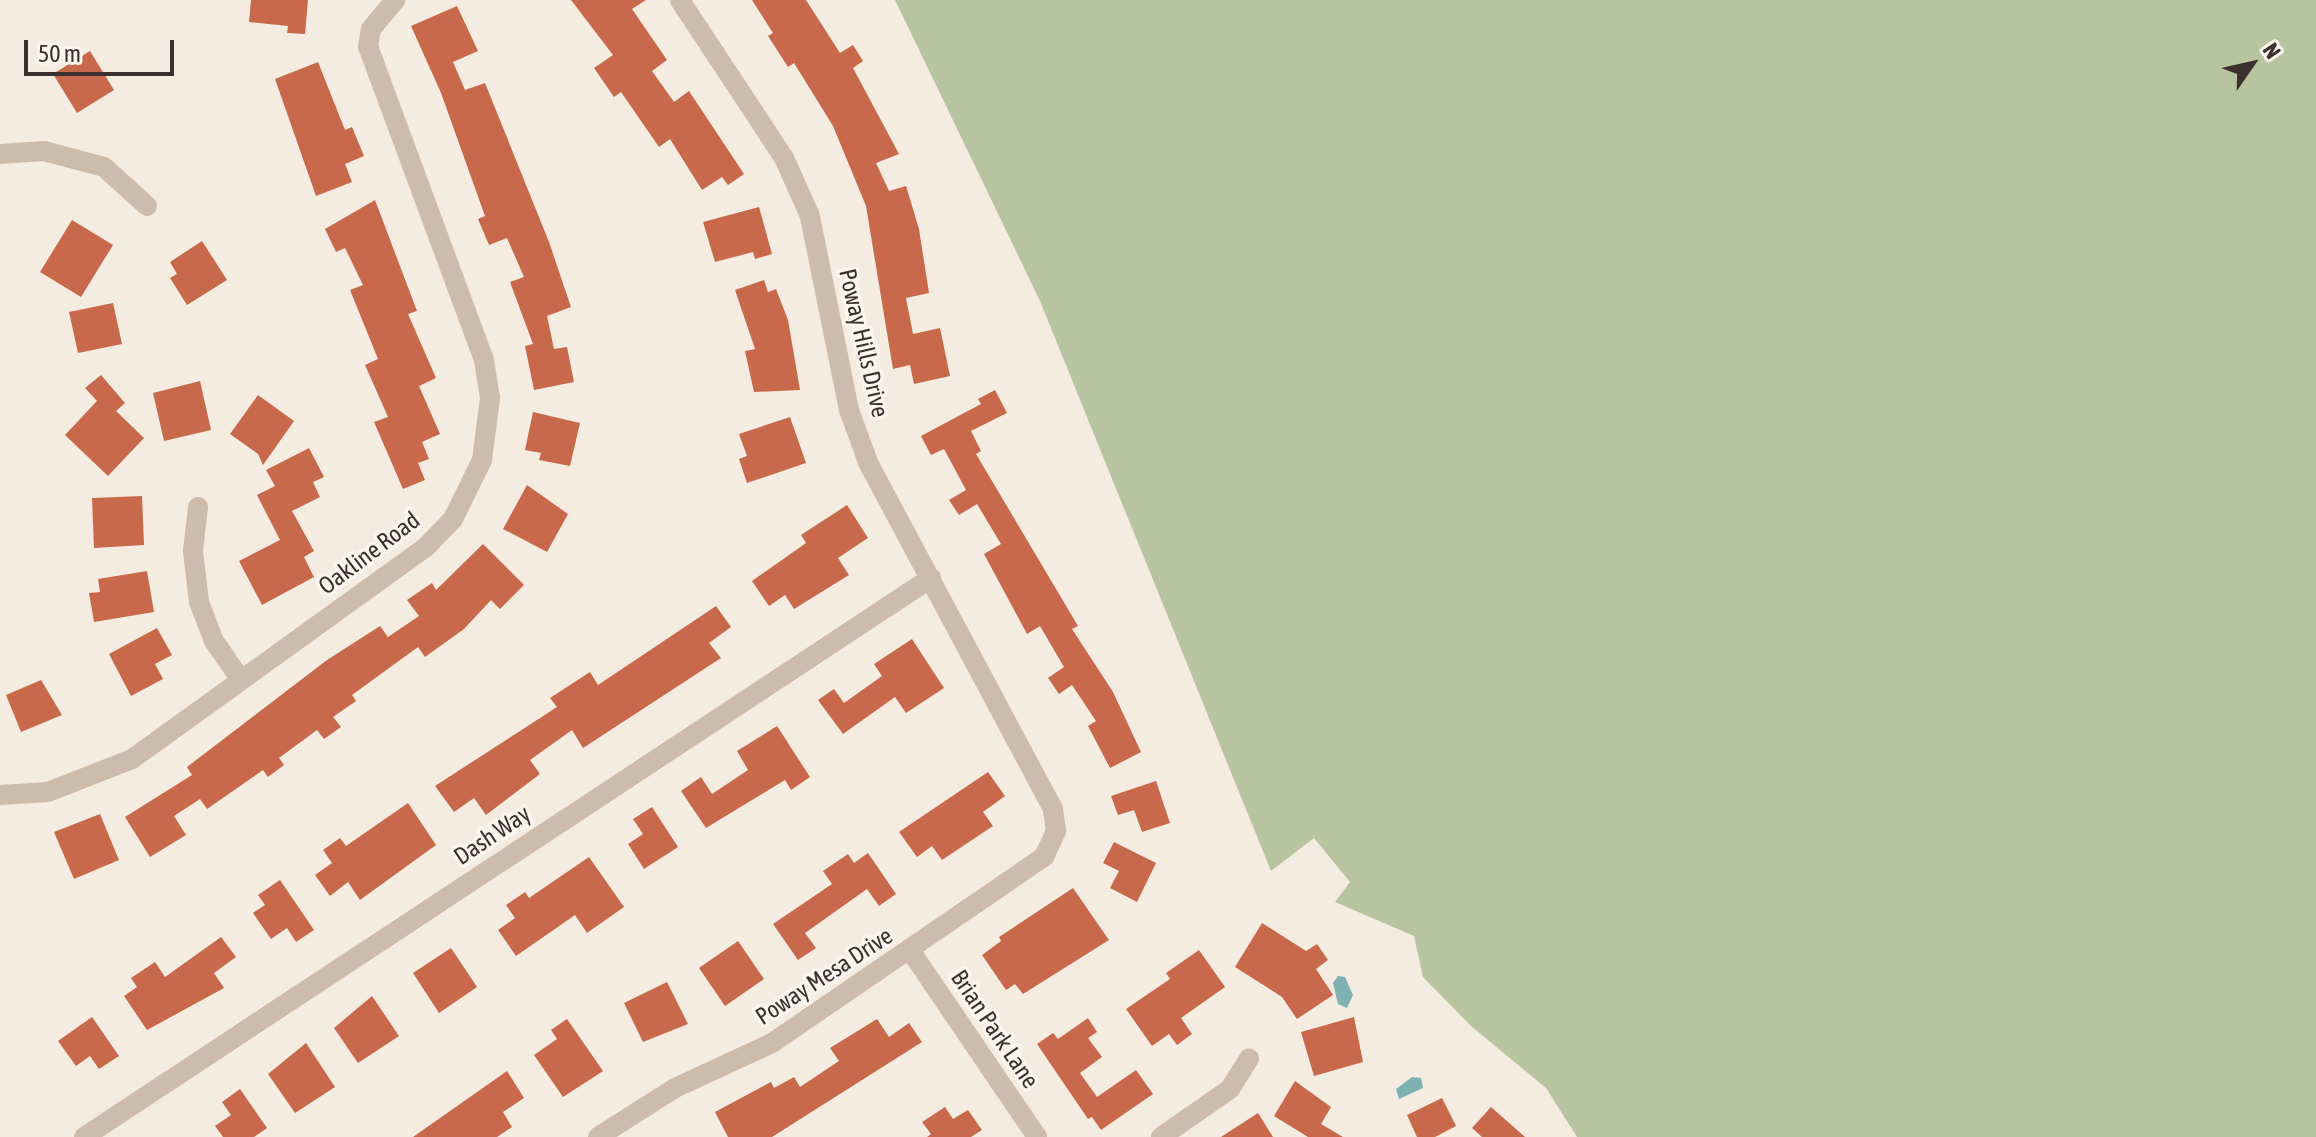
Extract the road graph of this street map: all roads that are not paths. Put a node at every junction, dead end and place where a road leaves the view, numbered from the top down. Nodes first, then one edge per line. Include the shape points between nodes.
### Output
1 (395, 0) edge
2 (680, 0) edge
3 (0, 154) edge
4 (147, 206) dead end
5 (198, 507) dead end
6 (931, 578) junction
7 (241, 680) junction
8 (0, 795) edge
9 (1056, 831) joint
10 (910, 950) junction
11 (1249, 1059) dead end
12 (84, 1137) edge
13 (598, 1137) edge
14 (1037, 1137) edge
15 (1161, 1137) edge

1 - 7 street, Oakline Road via 371,29 370,56 484,360 490,398 482,460 453,519 425,548
2 - 6 street, Poway Hills Drive via 784,158 810,216 849,410 868,462
3 - 4 street via 44,151 104,167
5 - 7 street via 193,551 199,602 214,641
6 - 9 street, Poway Hills Drive via 1053,809
6 - 12 street, Dash Way
7 - 8 street, Oakline Road via 132,759 48,792
9 - 10 street, Poway Mesa Drive via 1044,857
10 - 13 street, Poway Mesa Drive via 772,1043 675,1088
10 - 14 street, Brian Park Lane
11 - 15 street via 1230,1089

